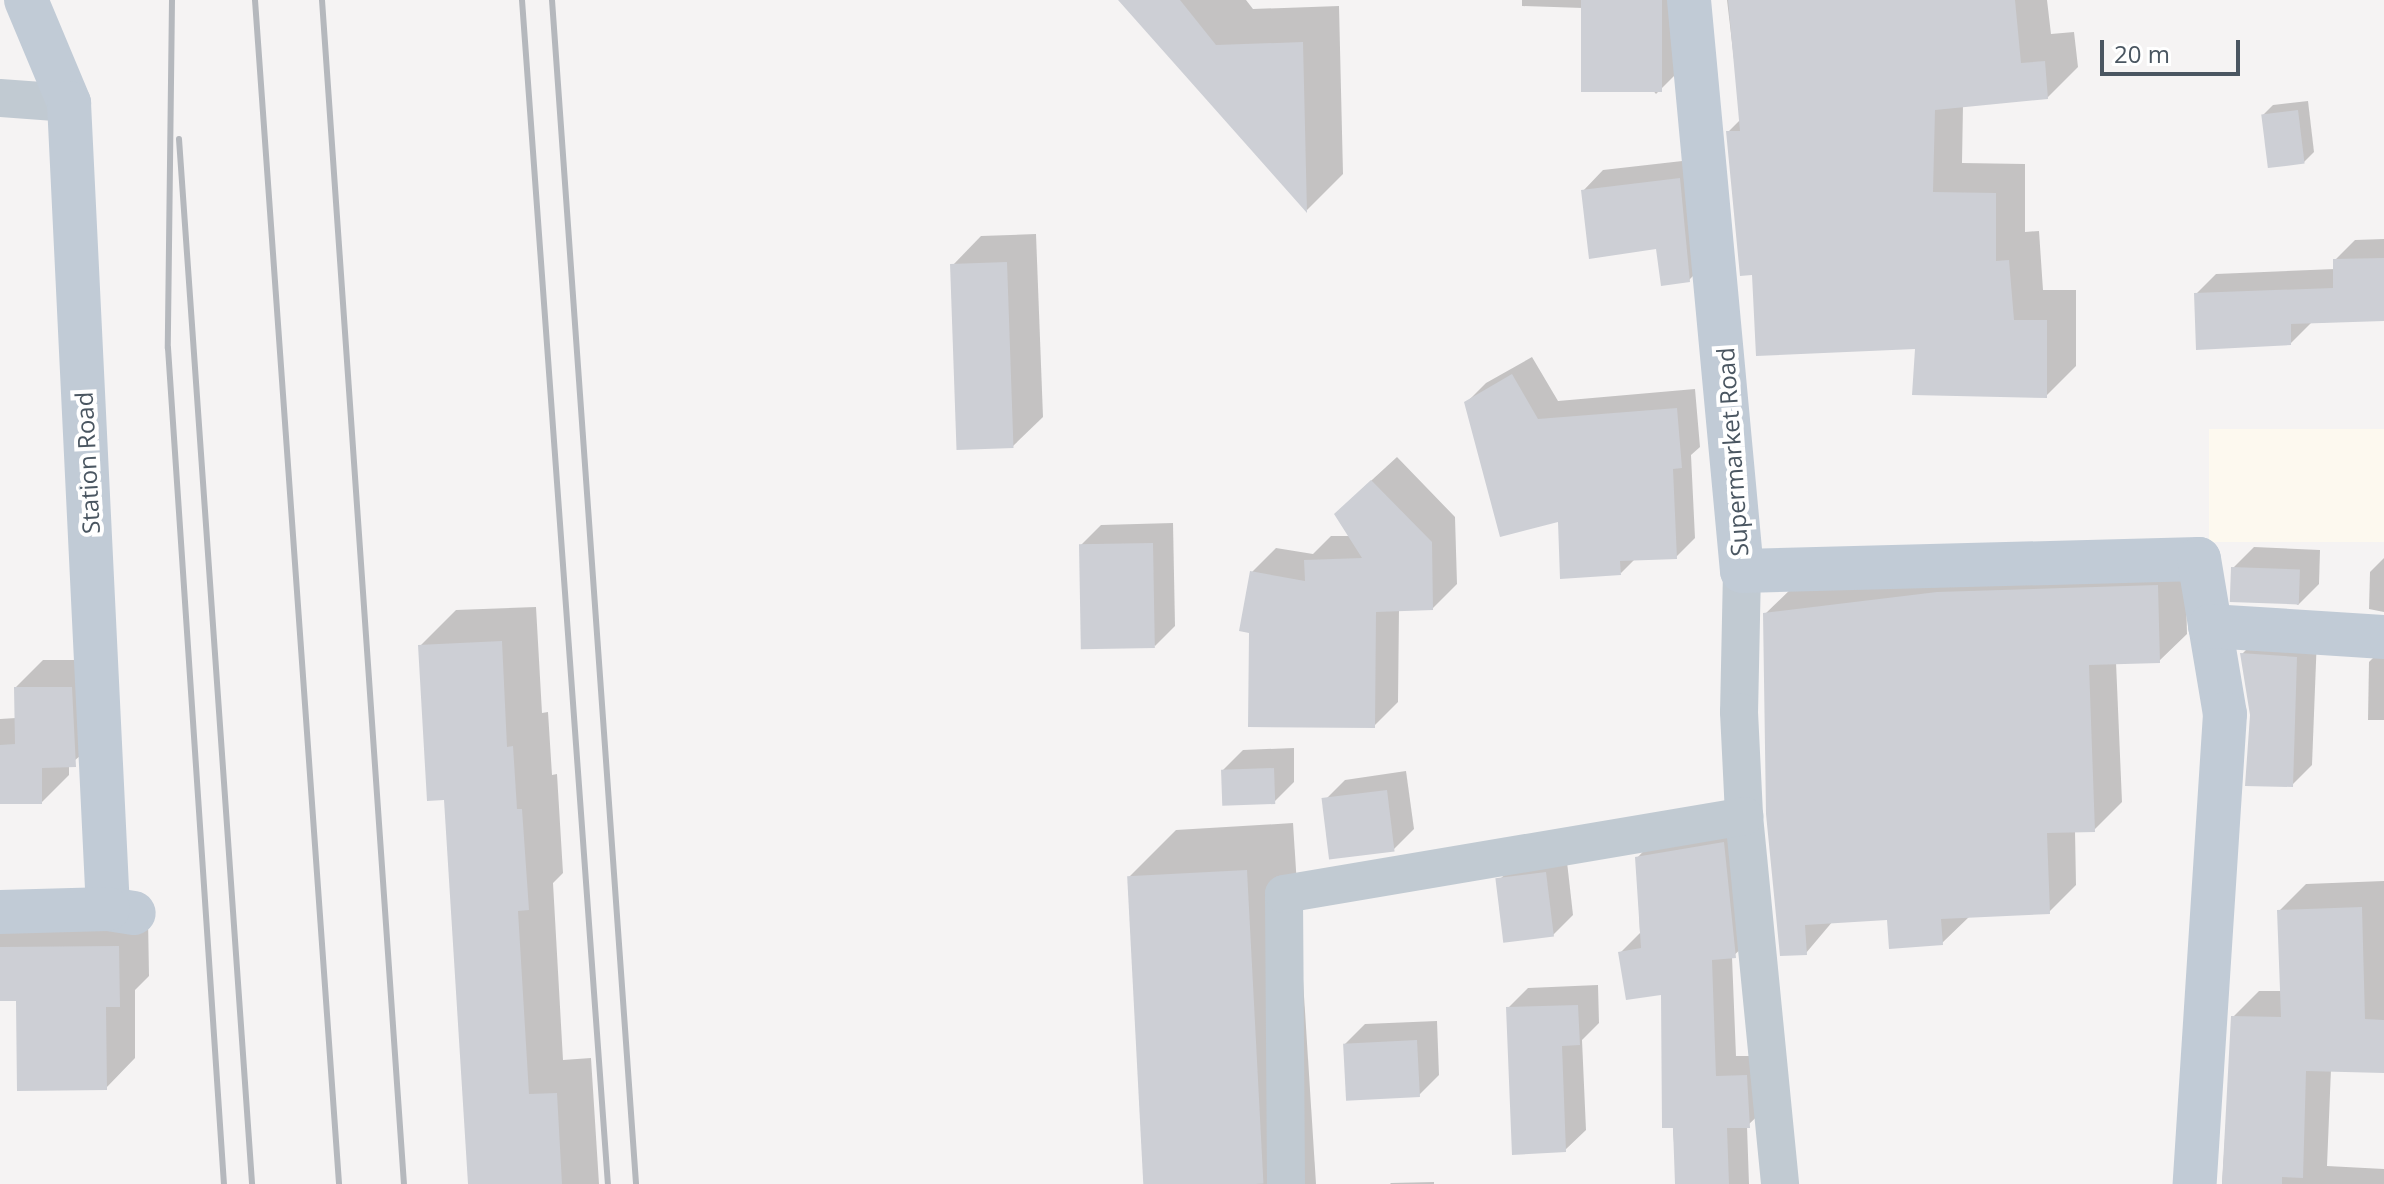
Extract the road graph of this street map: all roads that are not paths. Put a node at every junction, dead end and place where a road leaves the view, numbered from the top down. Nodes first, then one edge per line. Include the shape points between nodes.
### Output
1 (26, 0) edge
2 (1689, 0) edge
3 (0, 98) edge
4 (69, 103) junction
5 (1742, 571) junction
6 (2210, 626) junction
7 (2384, 637) edge
8 (1744, 816) junction
9 (0, 912) edge
10 (1286, 1184) edge
11 (1780, 1184) edge
12 (2195, 1184) edge

1 - 4 main road, Station Road
2 - 5 main road, Supermarket Road
3 - 4 street
4 - 9 main road, Station Road via 121,911
5 - 6 main road, Supermarket Road via 2199,559
5 - 8 street via 1739,712
6 - 7 main road
6 - 12 main road via 2225,714
8 - 10 street via 1284,894
8 - 11 street

